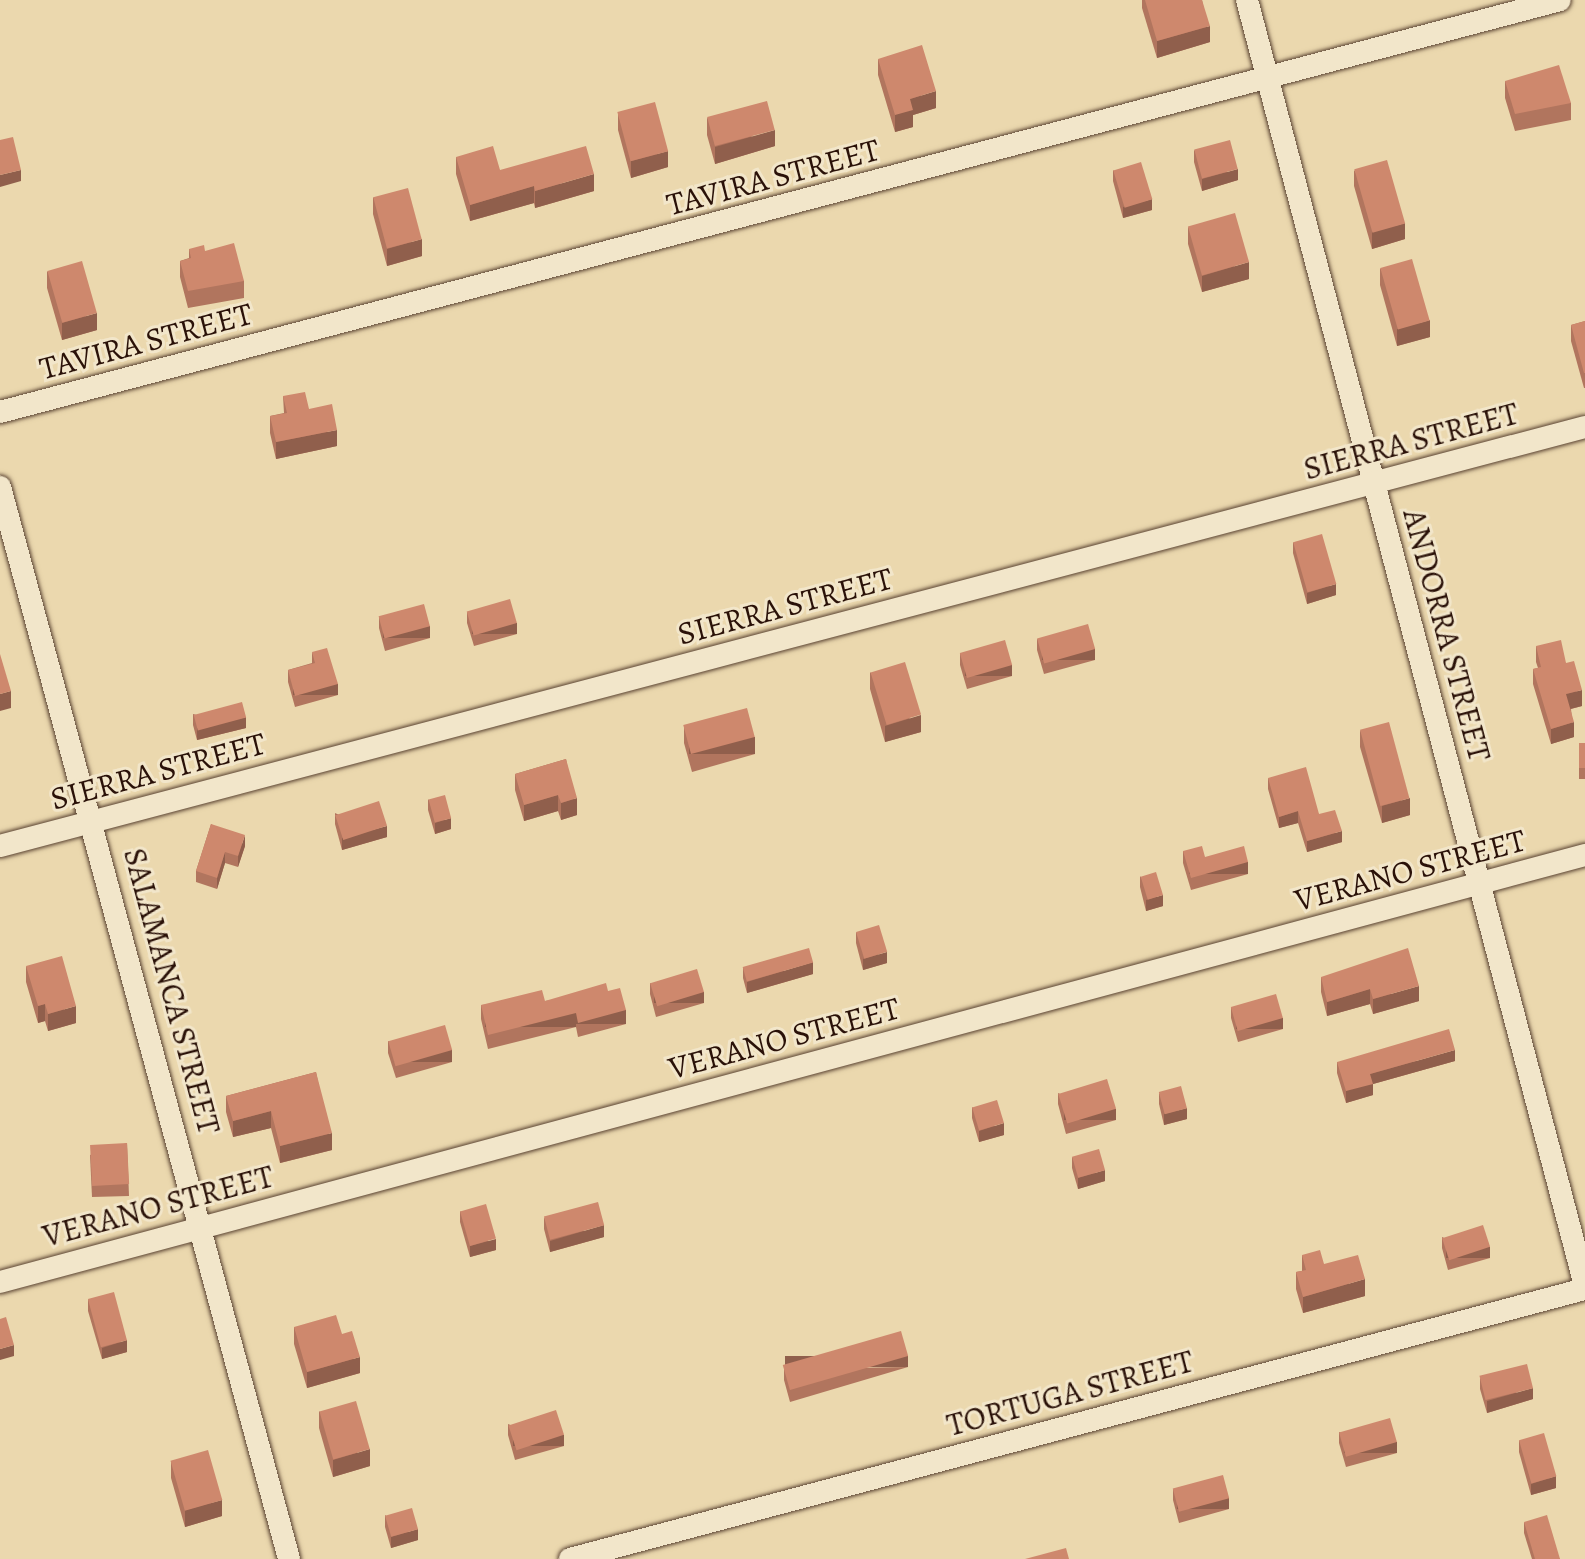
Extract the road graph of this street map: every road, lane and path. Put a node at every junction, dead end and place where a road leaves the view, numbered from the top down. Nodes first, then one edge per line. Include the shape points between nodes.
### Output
1 (1247, 0) edge
2 (1560, 0) edge
3 (1269, 81) junction
4 (0, 412) edge
5 (1585, 427) edge
6 (1374, 484) junction
7 (0, 487) edge
8 (94, 821) junction
9 (0, 846) edge
10 (1585, 855) edge
11 (1479, 884) junction
12 (201, 1227) junction
13 (0, 1282) edge
14 (1585, 1287) edge
15 (289, 1559) edge
16 (570, 1559) edge

1 - 3 street, ANDORRA STREET
2 - 3 street, TAVIRA STREET
3 - 4 street, TAVIRA STREET
3 - 6 street, ANDORRA STREET
5 - 6 street, SIERRA STREET
6 - 8 street, SIERRA STREET
6 - 11 street, ANDORRA STREET
7 - 8 street, SALAMANCA STREET
8 - 9 street, SIERRA STREET
8 - 12 street, SALAMANCA STREET
10 - 11 street, VERANO STREET
11 - 12 street, VERANO STREET
11 - 14 street, ANDORRA STREET
12 - 13 street, VERANO STREET
12 - 15 street, SALAMANCA STREET
14 - 16 street, TORTUGA STREET

